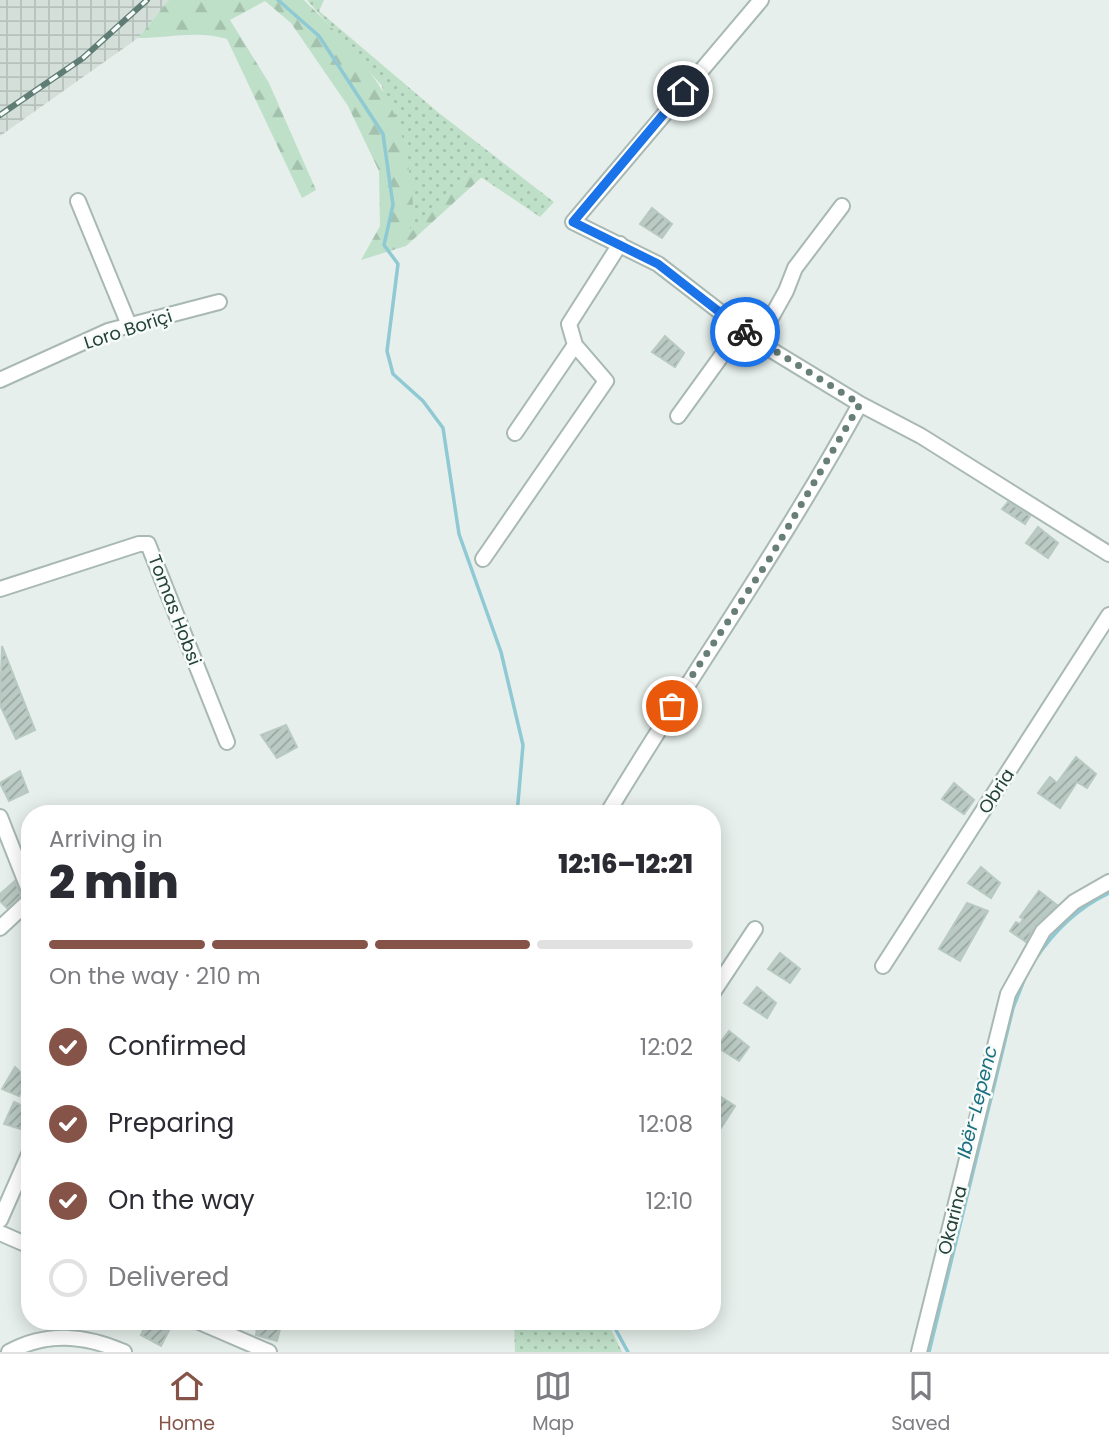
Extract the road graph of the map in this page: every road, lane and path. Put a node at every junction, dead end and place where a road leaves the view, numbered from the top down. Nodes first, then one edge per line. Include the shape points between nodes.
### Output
1 (761, 0) edge
2 (78, 201) dead end
3 (842, 206) dead end
4 (620, 244) junction
5 (219, 302) dead end
6 (129, 325) junction
7 (741, 329) junction
8 (758, 341) junction
9 (575, 345) junction
10 (0, 380) edge
11 (860, 404) junction
12 (678, 416) dead end
13 (515, 433) dead end
14 (1109, 554) edge
15 (483, 559) dead end
16 (0, 589) edge
17 (1109, 615) edge
18 (227, 742) dead end
19 (612, 805) edge
20 (0, 817) edge
21 (4, 841) edge
22 (21, 875) edge
23 (1109, 882) edge
24 (21, 909) edge
25 (0, 929) edge
26 (755, 929) dead end
27 (883, 967) dead end
28 (721, 980) edge
29 (21, 1192) edge
30 (0, 1220) edge
31 (0, 1233) edge
32 (21, 1242) edge
33 (218, 1330) edge
34 (9, 1352) edge
35 (124, 1352) edge
36 (269, 1352) edge
37 (919, 1352) edge

1 - 4 street via 573,222
2 - 6 street
3 - 8 street via 795,268
4 - 7 street via 683,281
4 - 9 street via 572,316 570,333
5 - 6 street, Loro Boriçi
6 - 10 street, Loro Boriçi
7 - 8 street
7 - 12 street
8 - 11 street
9 - 13 street
9 - 15 street via 606,381
11 - 14 street via 920,436
11 - 19 street via 784,536
16 - 18 street, Tomas Hobsi via 148,544
17 - 27 street, Obria
20 - 21 street
21 - 22 street
23 - 37 street, Okarina via 1074,902 1042,931 1007,994
24 - 25 street
26 - 28 street
29 - 30 street
31 - 32 street
33 - 36 street
34 - 35 street via 45,1338 66,1337 88,1339

